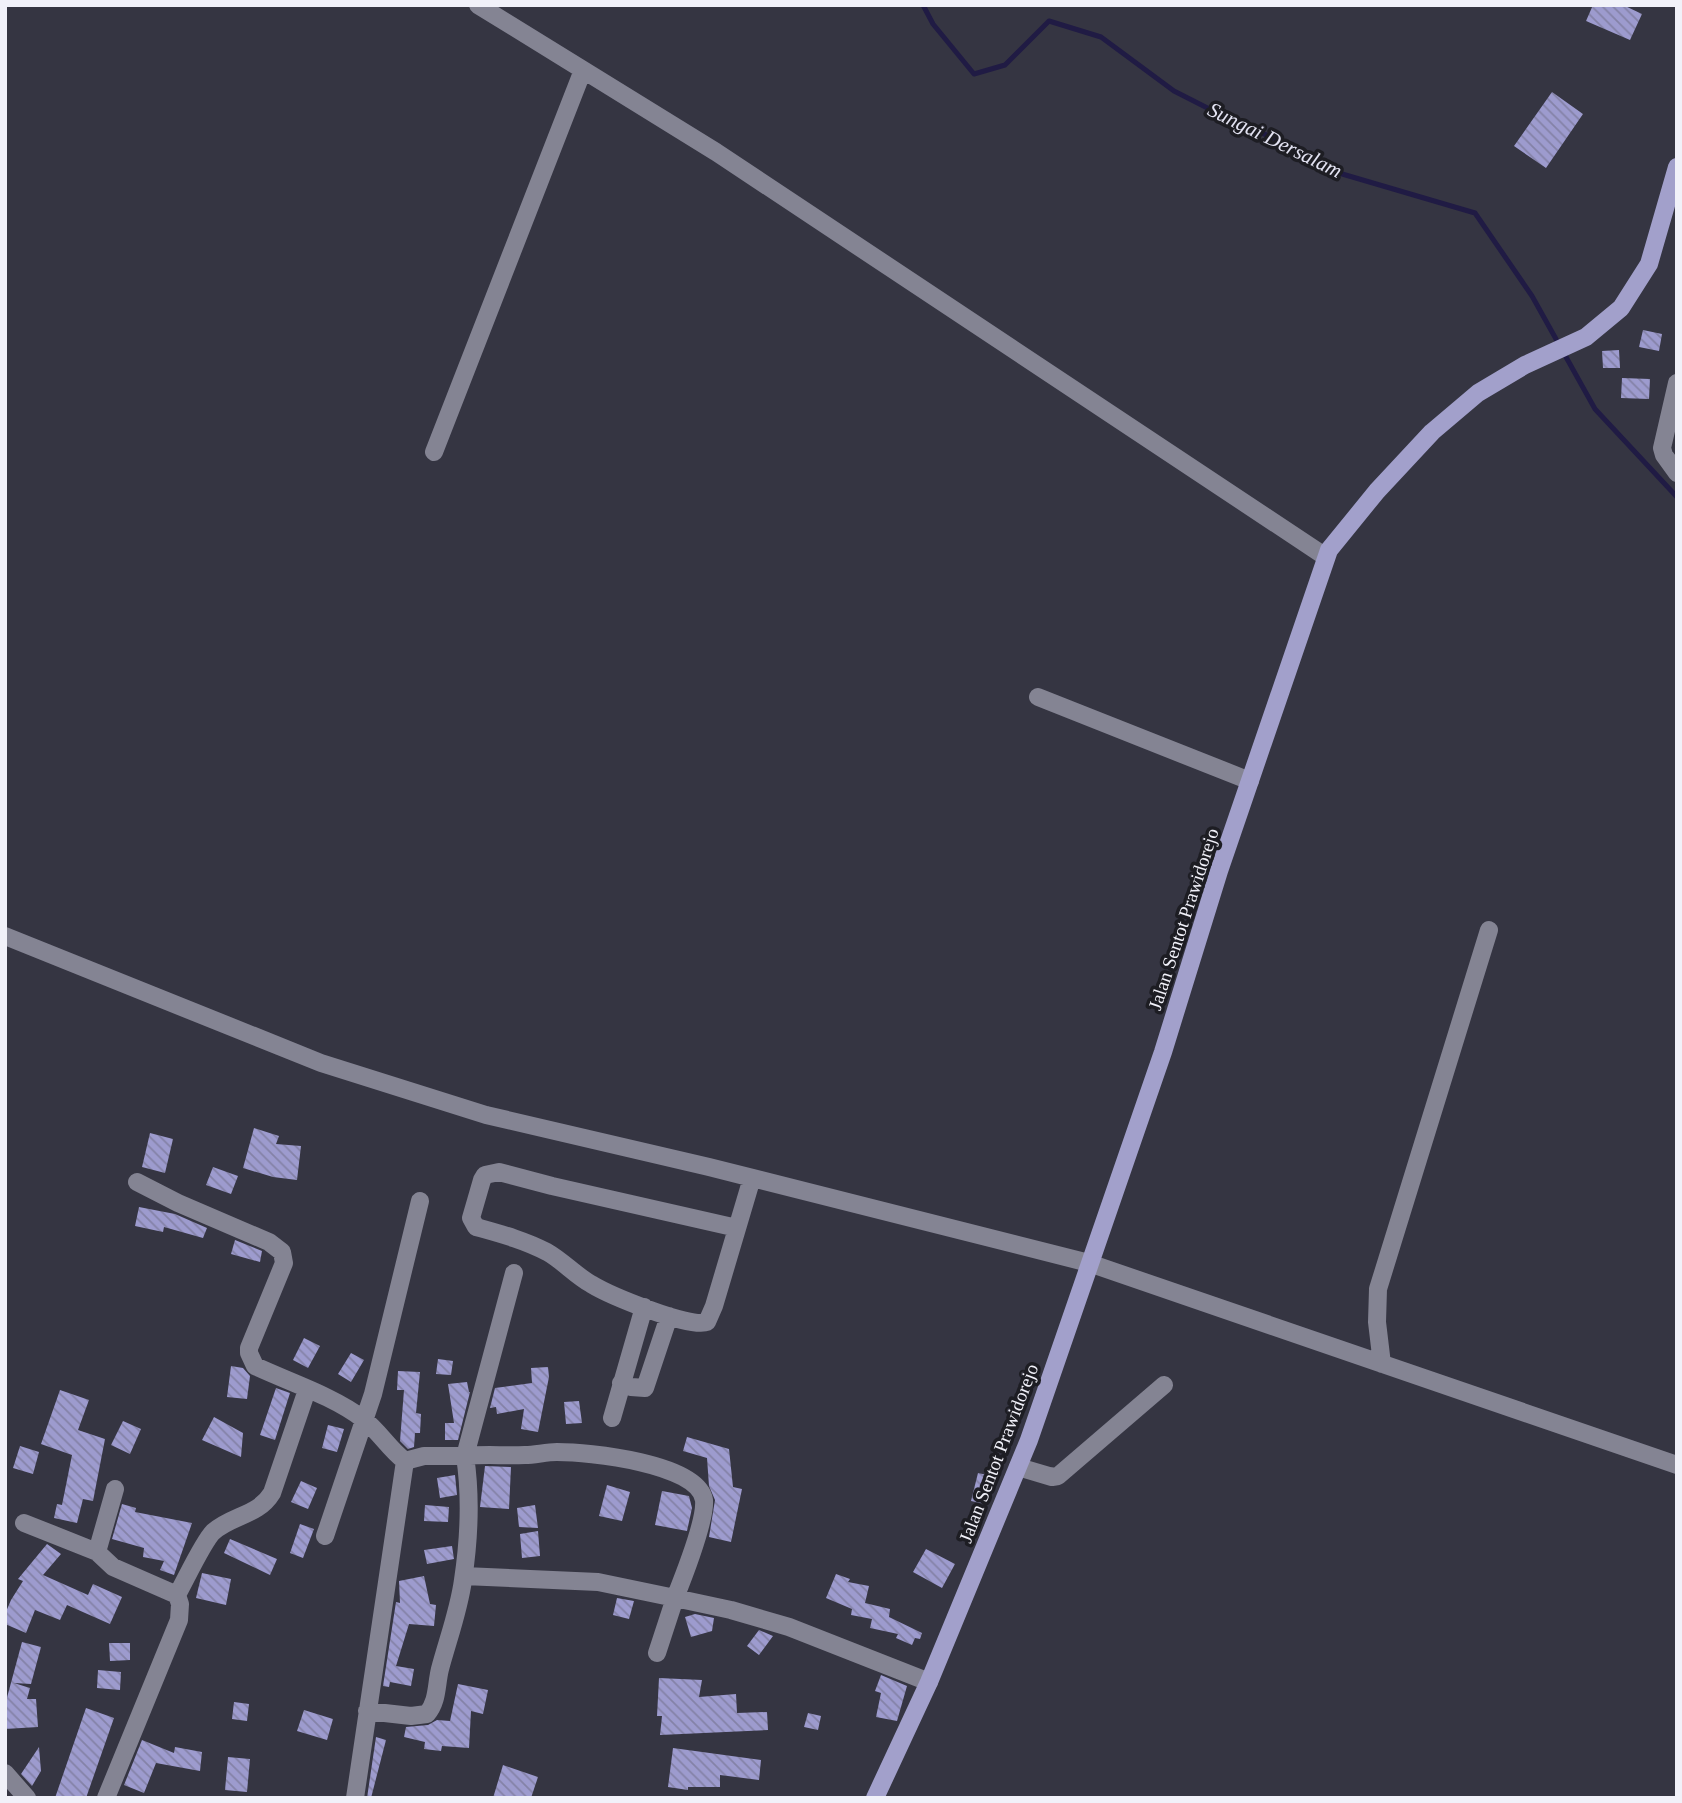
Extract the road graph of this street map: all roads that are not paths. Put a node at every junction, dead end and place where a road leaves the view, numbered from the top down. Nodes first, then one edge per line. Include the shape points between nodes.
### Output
1 (478, 5) edge
2 (583, 70) junction
3 (1675, 178) edge
4 (1677, 383) edge
5 (435, 452) dead end
6 (1677, 473) edge
7 (1326, 557) junction
8 (1038, 697) dead end
9 (1250, 780) junction
10 (1489, 930) dead end
11 (5, 936) edge
12 (752, 1178) junction
13 (137, 1182) dead end
14 (420, 1201) dead end
15 (737, 1228) junction
16 (1089, 1263) junction
17 (514, 1273) dead end
18 (644, 1307) junction
19 (668, 1317) junction
20 (1382, 1364) junction
21 (621, 1383) junction
22 (1164, 1385) dead end
23 (307, 1390) junction
24 (612, 1418) dead end
25 (363, 1419) junction
26 (465, 1456) junction
27 (405, 1461) junction
28 (1677, 1465) edge
29 (1018, 1467) junction
30 (115, 1489) dead end
31 (24, 1523) dead end
32 (325, 1536) dead end
33 (97, 1552) junction
34 (464, 1576) junction
35 (177, 1595) junction
36 (676, 1598) junction
37 (657, 1653) dead end
38 (929, 1682) junction
39 (367, 1711) junction
40 (5, 1773) edge
41 (27, 1798) edge
42 (106, 1798) edge
43 (355, 1798) edge
44 (875, 1798) edge

1 - 2 street
2 - 5 street
2 - 7 street via 716,152
3 - 7 main road, Jalan Sentot Prawidorejo via 1649,264 1621,308 1586,337 1478,393 1432,432 1348,525
4 - 6 street via 1662,448
7 - 9 main road, Jalan Sentot Prawidorejo
8 - 9 street
9 - 16 main road, Jalan Sentot Prawidorejo
10 - 20 street via 1378,1290
11 - 12 street via 321,1063 486,1115
12 - 15 street
12 - 16 street
13 - 23 street via 282,1252 284,1264 249,1353 255,1366
14 - 25 street via 389,1335
15 - 18 street via 499,1171 485,1175 471,1218 476,1227 515,1237 550,1254 591,1285
15 - 19 street via 707,1322 694,1324
16 - 20 street
16 - 29 main road, Jalan Sentot Prawidorejo
17 - 26 street
18 - 19 street
18 - 21 street
19 - 21 street via 645,1388
20 - 28 street
21 - 24 street
22 - 29 street via 1058,1476
23 - 25 street
23 - 35 street via 272,1493 265,1504 212,1533
25 - 27 street
25 - 32 street
26 - 27 street
26 - 34 street via 468,1526
26 - 36 street via 557,1452 661,1466 677,1473 699,1488 704,1501
27 - 39 street
29 - 38 main road, Jalan Sentot Prawidorejo
30 - 33 street
31 - 33 street
33 - 35 street via 113,1567
34 - 36 street via 598,1583
34 - 39 street via 433,1707 427,1714 411,1716
35 - 42 street via 179,1620
36 - 37 street
36 - 38 street via 789,1627
38 - 44 main road, Jalan Sentot Prawidorejo
39 - 43 street
40 - 41 street

